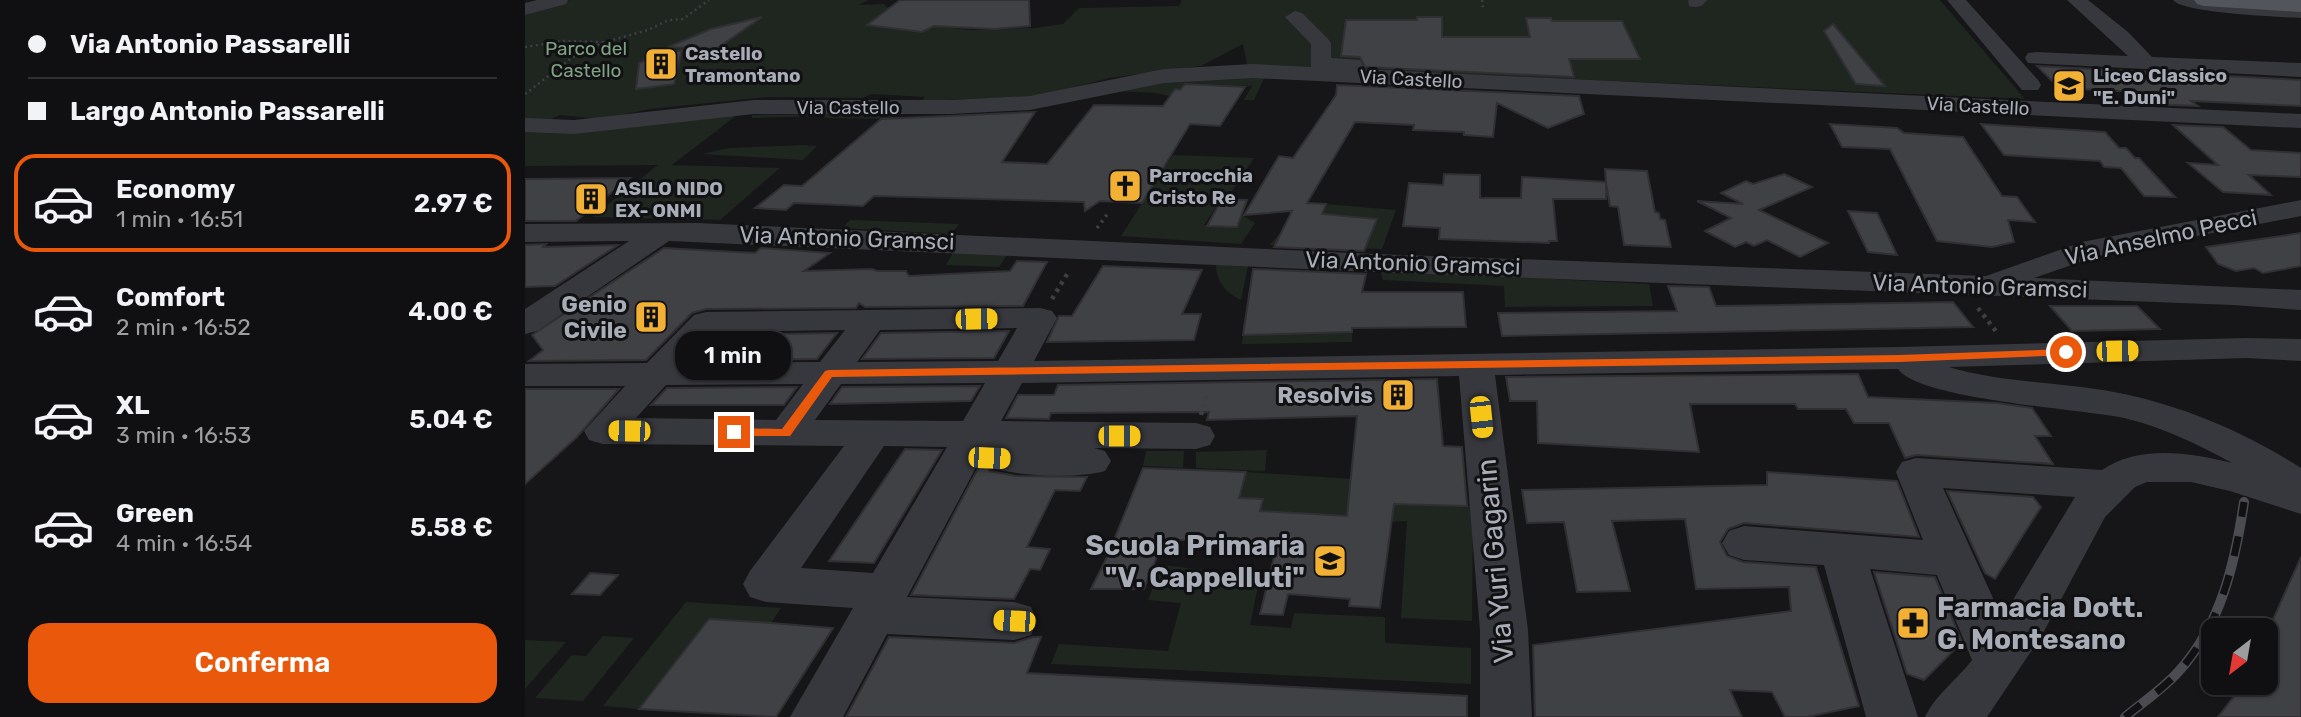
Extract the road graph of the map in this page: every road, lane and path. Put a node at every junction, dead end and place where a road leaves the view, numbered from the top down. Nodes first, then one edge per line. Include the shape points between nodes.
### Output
1 (559, 0) edge
2 (709, 0) edge
3 (1482, 0) edge
4 (1955, 0) edge
5 (2076, 0) edge
6 (2182, 0) edge
7 (2204, 0) edge
8 (2301, 6) edge
9 (525, 9) edge
10 (1483, 9) dead end
11 (2301, 12) edge
12 (1295, 17) dead end
13 (605, 42) junction
14 (525, 47) edge
15 (2036, 58) dead end
16 (2146, 63) junction
17 (1377, 64) dead end
18 (2301, 70) edge
19 (2030, 85) dead end
20 (525, 94) edge
21 (2301, 121) edge
22 (525, 124) edge
23 (2301, 208) edge
24 (1109, 212) dead end
25 (985, 223) dead end
26 (663, 232) junction
27 (525, 233) edge
28 (1094, 233) dead end
29 (1071, 254) junction
30 (1970, 285) junction
31 (525, 298) edge
32 (565, 298) junction
33 (2301, 300) edge
34 (1040, 318) junction
35 (870, 320) junction
36 (525, 324) edge
37 (2301, 350) edge
38 (2014, 353) junction
39 (1899, 358) junction
40 (1476, 364) junction
41 (1213, 368) junction
42 (1012, 372) junction
43 (829, 373) junction
44 (657, 374) junction
45 (525, 376) edge
46 (786, 433) junction
47 (873, 434) junction
48 (1196, 436) joint
49 (969, 446) junction
50 (1091, 461) dead end
51 (2110, 485) junction
52 (2301, 487) edge
53 (2301, 499) edge
54 (1744, 543) dead end
55 (1842, 550) junction
56 (1953, 559) junction
57 (881, 603) junction
58 (1014, 621) dead end
59 (1998, 663) junction
60 (816, 717) edge
61 (1507, 717) edge
62 (1892, 717) edge
63 (1951, 717) edge

1 - 9 street
2 - 13 path via 683,19
3 - 10 path
4 - 19 street
5 - 16 street
6 - 11 street
7 - 8 main road
12 - 17 street via 1321,43 1320,65
13 - 14 path via 562,41
13 - 20 path via 565,62
15 - 16 street
16 - 18 street
21 - 22 street, Via Castello via 1213,71 1164,76 1030,103 754,107 574,127
23 - 30 street, Via Anselmo Pecci via 2124,241
24 - 28 path
25 - 29 street via 988,228 1059,232 1070,237
26 - 27 street, Via Antonio Gramsci
26 - 29 street, Via Antonio Gramsci
26 - 32 street
29 - 30 street, Via Antonio Gramsci
29 - 34 path
30 - 33 street, Via Antonio Gramsci
30 - 38 path
31 - 32 street
32 - 36 street
34 - 35 street
34 - 42 street
35 - 43 street
35 - 44 street via 706,322
37 - 38 street
38 - 39 street
39 - 40 street
39 - 52 street via 1921,370 1967,383 2106,402 2165,417 2214,437
40 - 41 street
40 - 61 street, Via Yuri Gagarin via 1504,630
41 - 42 street
41 - 48 path
42 - 43 street
42 - 49 street
43 - 44 street
43 - 46 street
44 - 45 street
44 - 46 street via 603,430
46 - 47 street
47 - 49 street
47 - 57 street via 766,583
48 - 49 street
49 - 50 street
49 - 57 street
51 - 53 street via 2148,467 2187,469 2225,475
51 - 56 street via 1916,472
51 - 59 street via 2090,507
54 - 55 street
55 - 56 street
55 - 62 street
56 - 59 street
57 - 58 street
57 - 60 street
59 - 63 street via 1961,712

